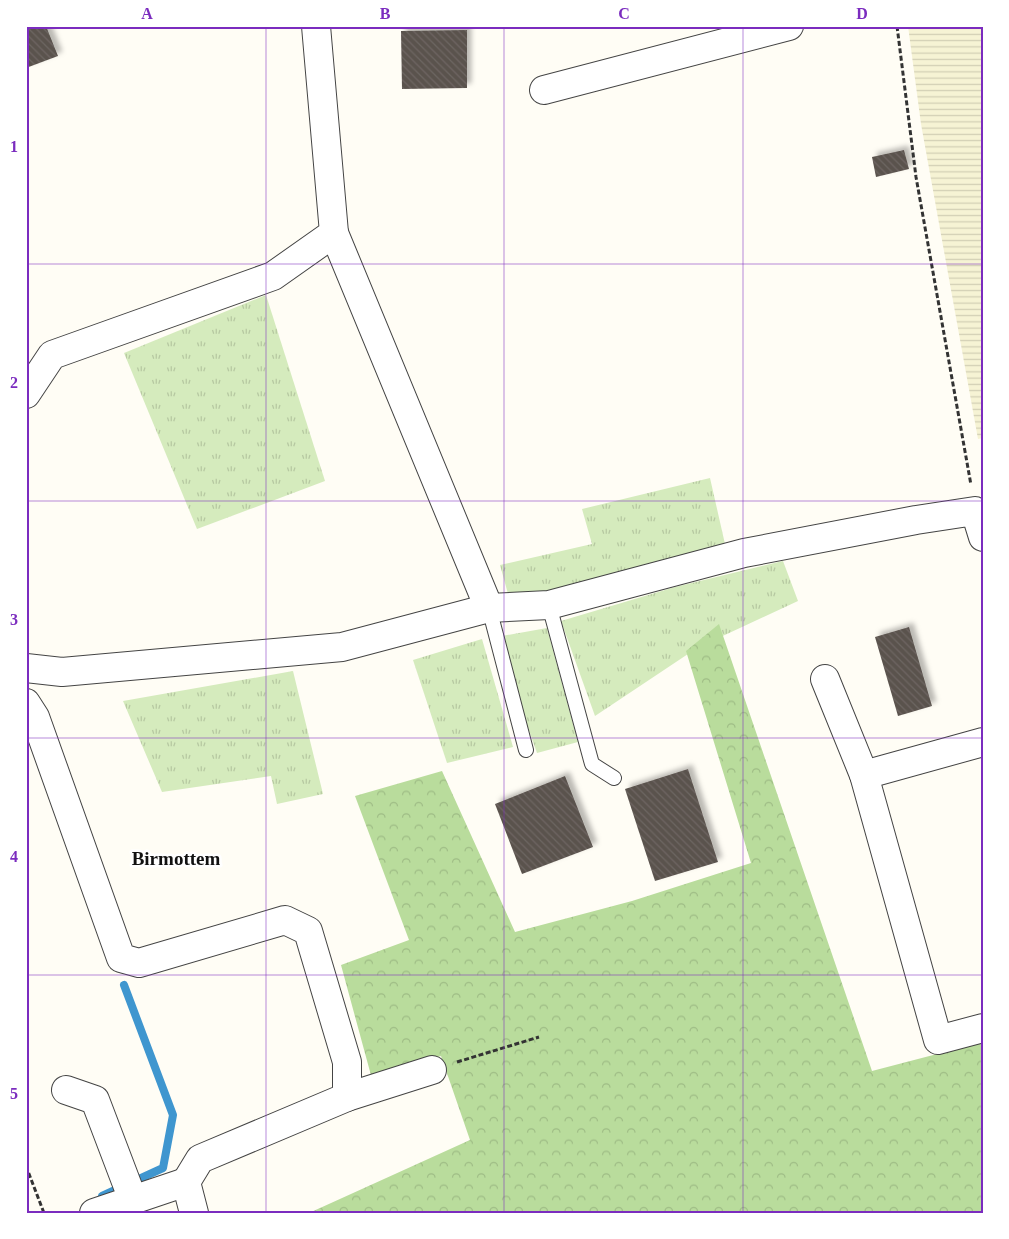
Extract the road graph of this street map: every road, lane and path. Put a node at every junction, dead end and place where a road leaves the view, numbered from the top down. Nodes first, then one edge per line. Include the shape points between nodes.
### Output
1 (316, 26) edge
2 (789, 26) edge
3 (897, 26) edge
4 (544, 90) dead end
5 (334, 233) junction
6 (26, 394) edge
7 (975, 511) junction
8 (983, 537) edge
9 (549, 605) junction
10 (489, 608) junction
11 (26, 668) edge
12 (825, 680) dead end
13 (26, 703) edge
14 (983, 742) edge
15 (526, 750) dead end
16 (864, 775) junction
17 (614, 778) dead end
18 (983, 1028) edge
19 (539, 1037) dead end
20 (432, 1070) joint
21 (66, 1090) dead end
22 (347, 1097) junction
23 (26, 1166) edge
24 (186, 1182) junction
25 (133, 1200) junction
26 (44, 1213) edge
27 (94, 1213) edge
28 (194, 1213) edge

1 - 5 street
2 - 4 street
3 - 7 path via 916,177
5 - 6 street via 273,276 52,355
5 - 10 street
7 - 8 street
7 - 9 street via 744,553
9 - 10 street
9 - 17 lane via 592,764
10 - 11 street via 342,647 62,672
10 - 15 lane
12 - 16 street
13 - 22 street via 35,717 121,958 139,963 286,920 308,931 347,1062
14 - 16 street
16 - 18 street via 938,1040
19 - 20 path
20 - 22 street
21 - 25 street via 95,1100
22 - 24 street via 200,1159
23 - 26 path
24 - 25 street
24 - 28 street
25 - 27 street

